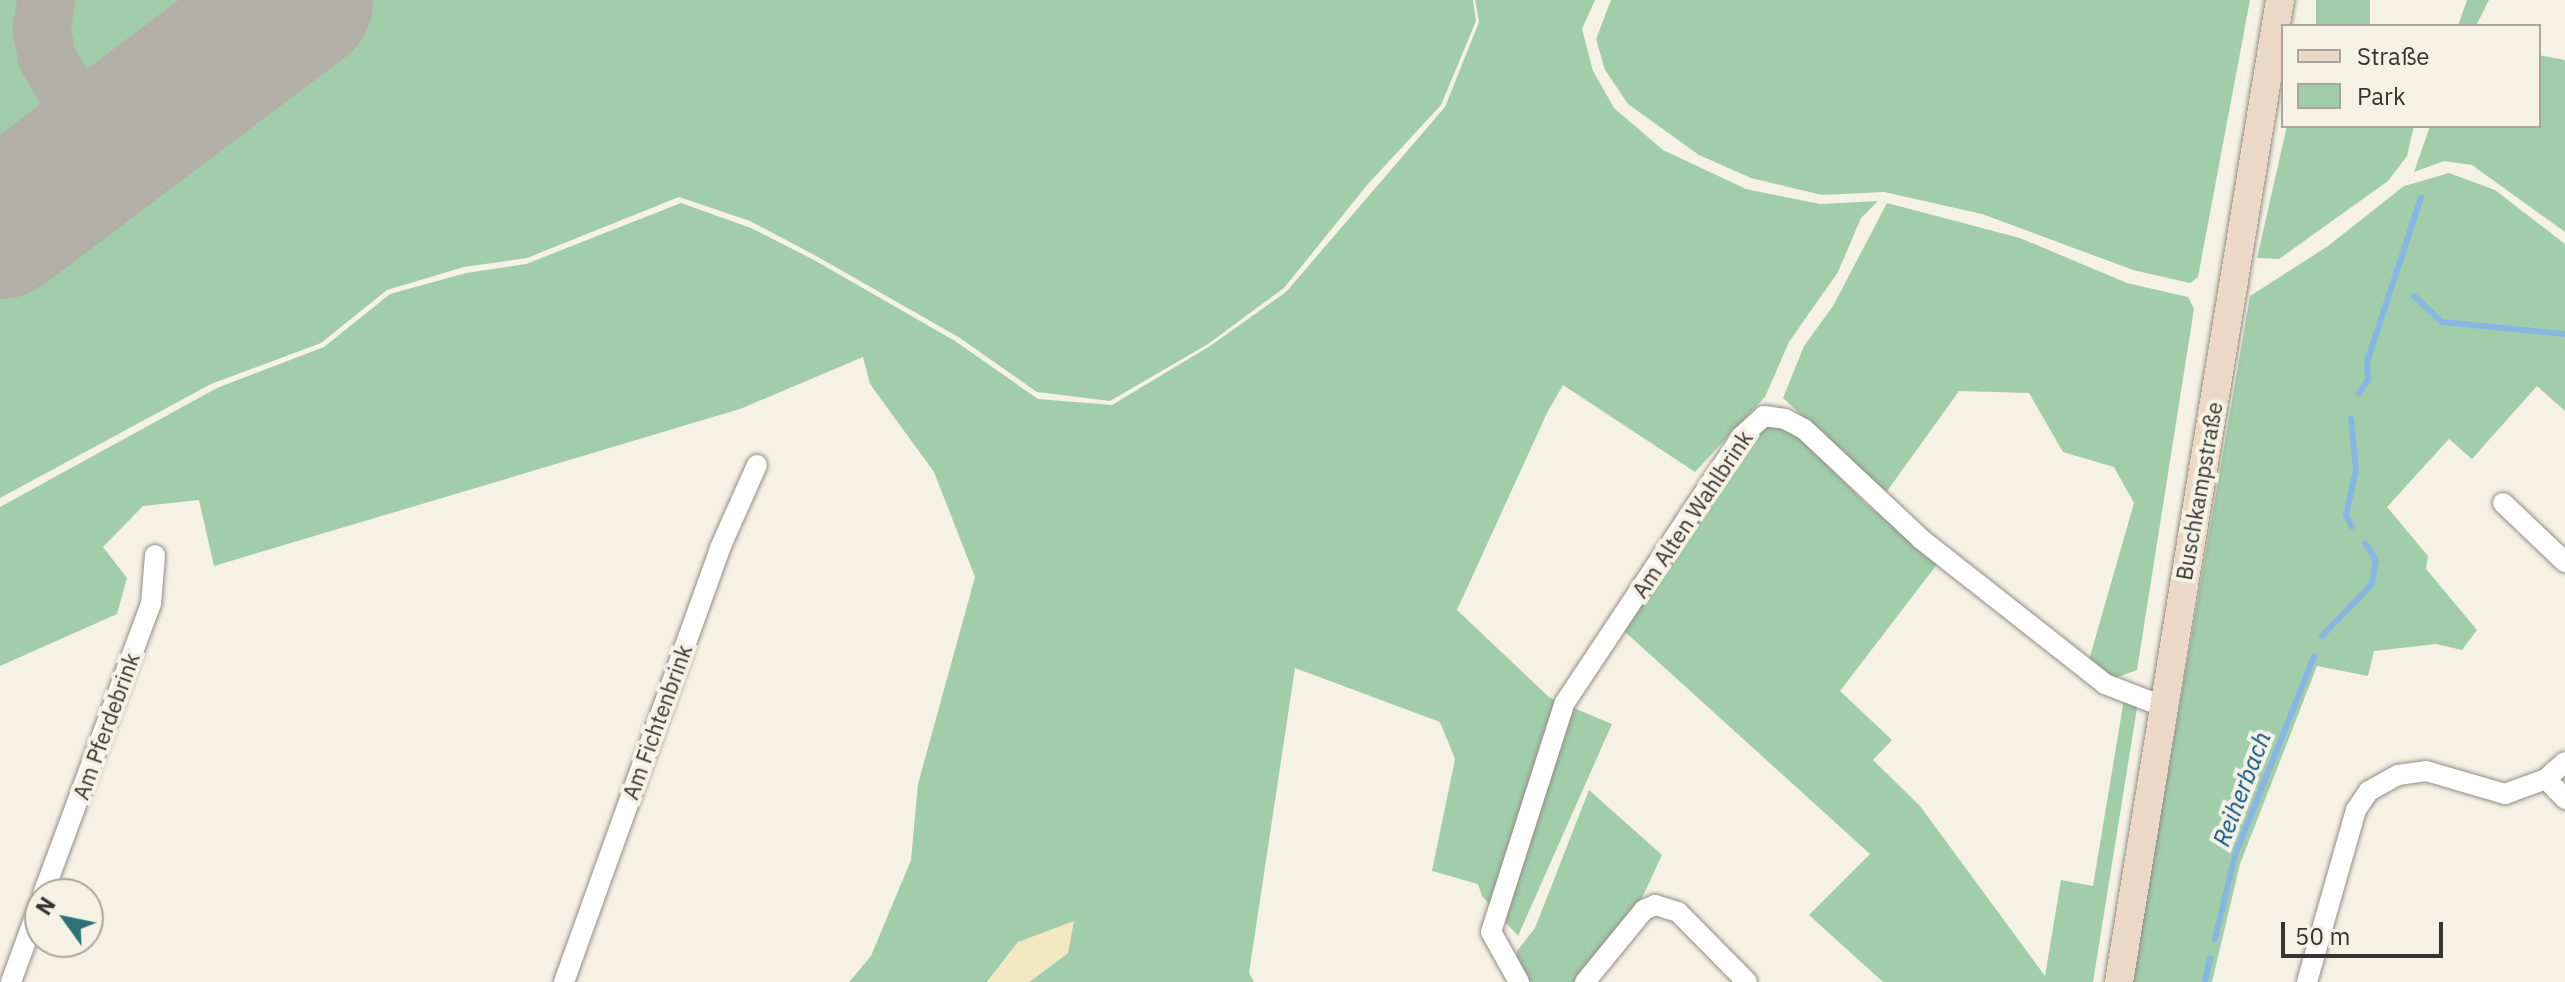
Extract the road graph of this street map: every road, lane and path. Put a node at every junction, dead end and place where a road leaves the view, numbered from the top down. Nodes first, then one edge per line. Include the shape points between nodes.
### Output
1 (2280, 0) edge
2 (757, 465) dead end
3 (2503, 503) dead end
4 (155, 555) dead end
5 (2565, 562) edge
6 (2162, 706) junction
7 (2565, 762) edge
8 (2546, 779) junction
9 (2565, 799) edge
10 (49, 878) edge
11 (24, 947) edge
12 (11, 982) edge
13 (564, 982) edge
14 (1519, 982) edge
15 (1585, 982) edge
16 (1747, 982) edge
17 (2119, 982) edge
18 (2307, 982) edge

1 - 6 main road, Buschkampstraße
2 - 13 street, Am Fichtenbrink via 720,548
3 - 5 street
4 - 10 street, Am Pferdebrink via 151,604
6 - 14 street, Am Alten Wahlbrink via 2105,684 1921,539 1804,429 1764,416 1742,436 1564,704 1491,932
6 - 17 main road, Buschkampstraße
7 - 8 street
8 - 9 street
8 - 18 street via 2505,794 2426,771 2398,775 2369,791 2356,810
11 - 12 street
15 - 16 street via 1644,910 1655,905 1678,912

